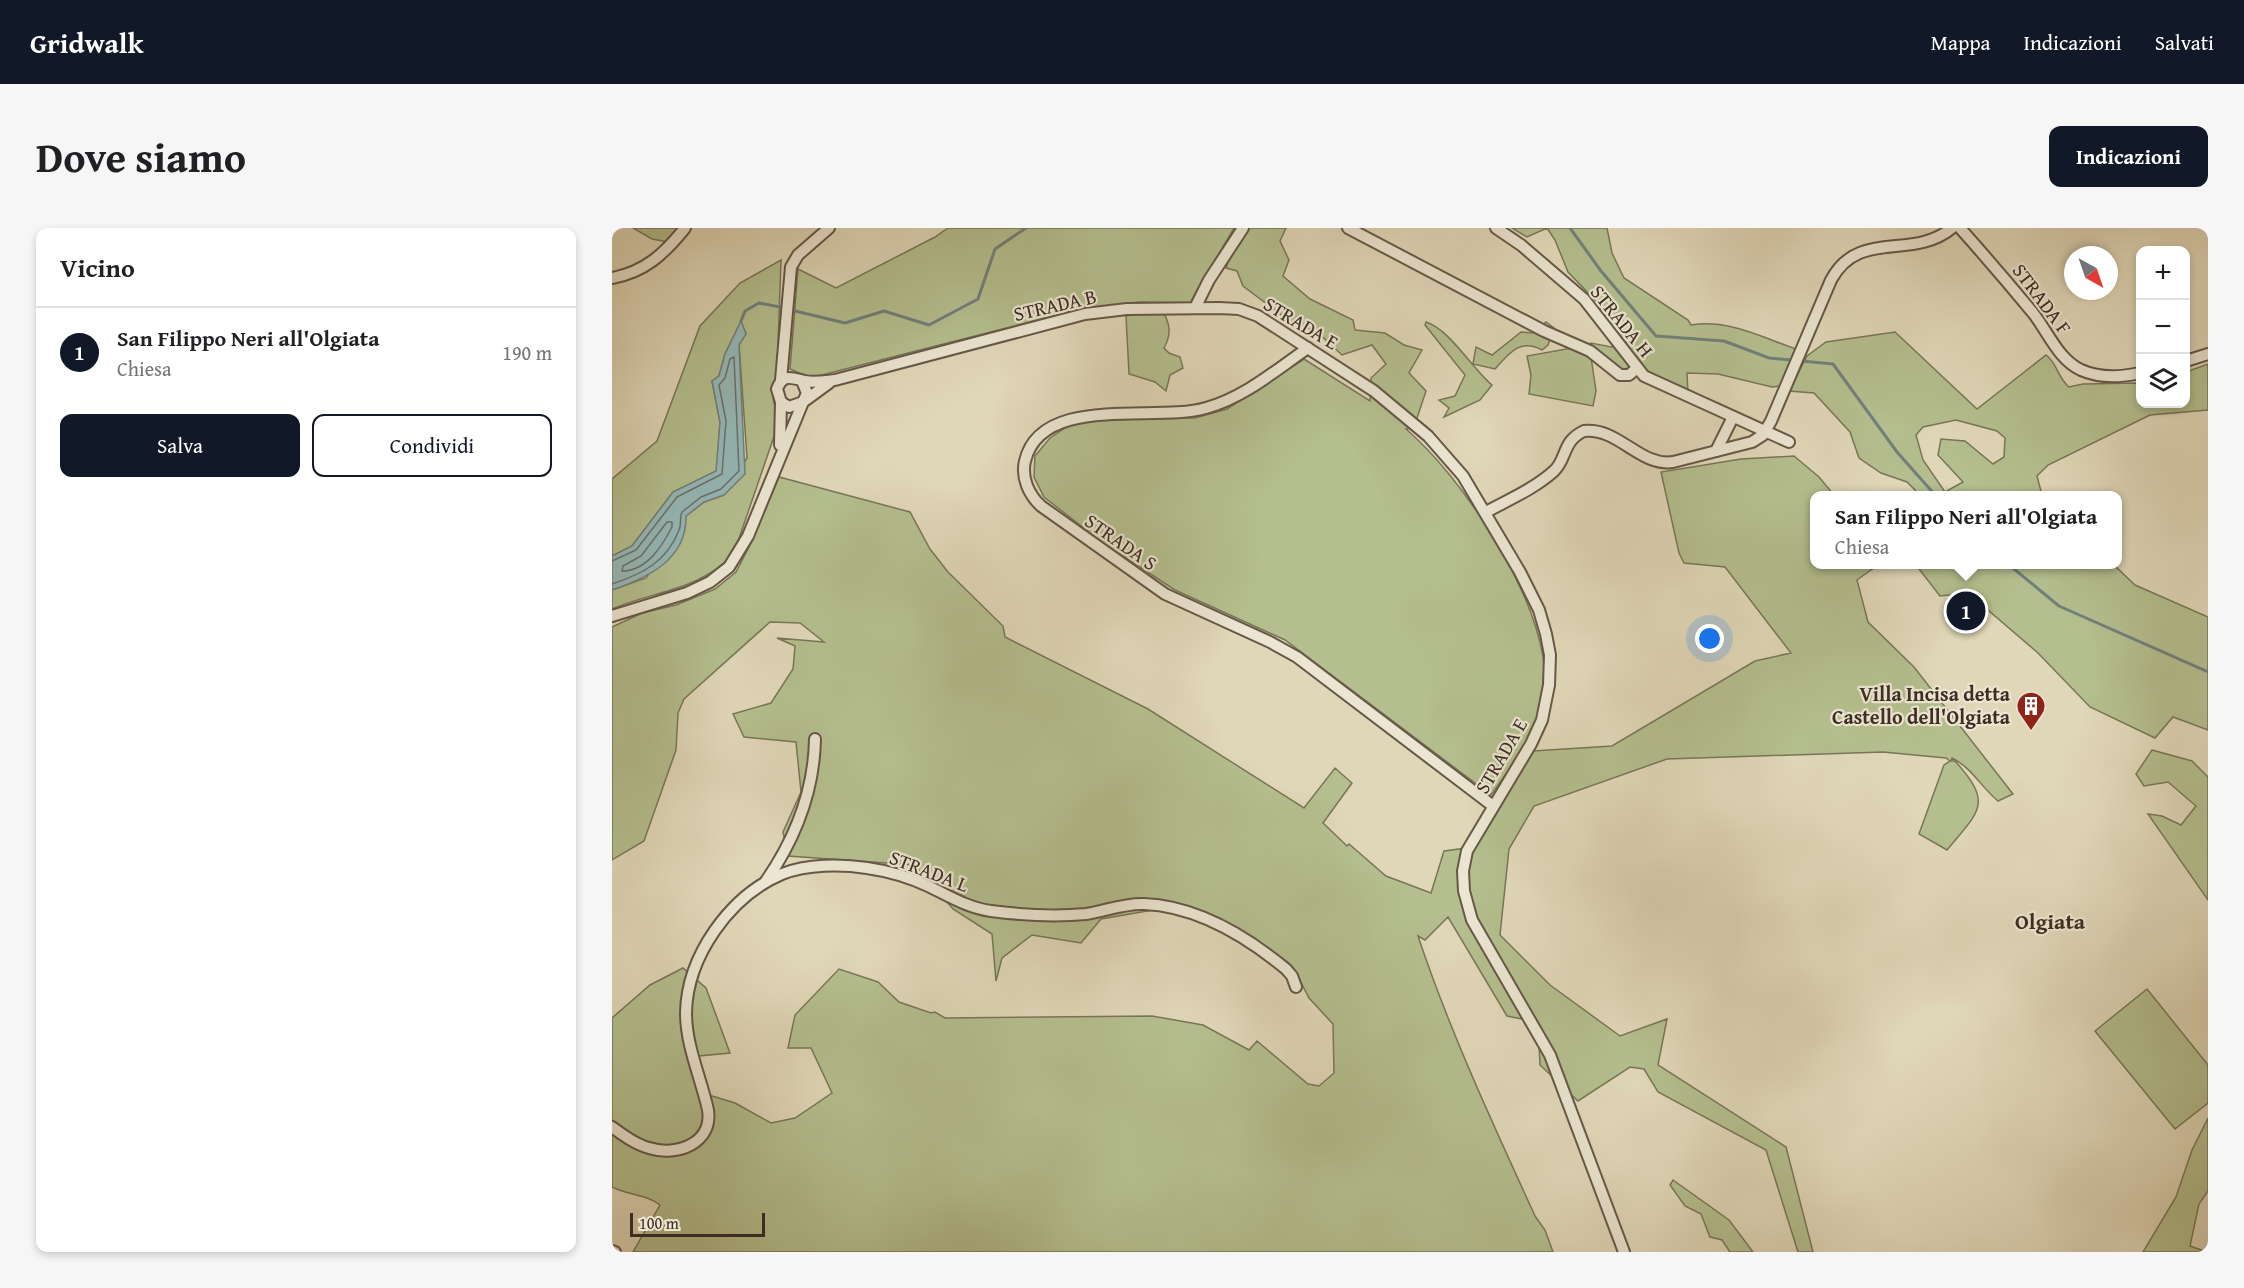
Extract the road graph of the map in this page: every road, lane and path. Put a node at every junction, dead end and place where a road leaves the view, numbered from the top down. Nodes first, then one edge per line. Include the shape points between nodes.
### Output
1 (685, 228) edge
2 (829, 228) edge
3 (1243, 228) edge
4 (1348, 228) edge
5 (1496, 228) edge
6 (1952, 228) edge
7 (1960, 228) edge
8 (612, 278) edge
9 (1195, 308) junction
10 (1308, 348) junction
11 (2208, 354) edge
12 (785, 358) junction
13 (2190, 360) edge
14 (1636, 369) junction
15 (2136, 374) edge
16 (800, 379) junction
17 (781, 380) junction
18 (835, 380) junction
19 (781, 402) junction
20 (803, 402) junction
21 (1733, 417) junction
22 (1766, 431) junction
23 (1789, 441) dead end
24 (1716, 451) junction
25 (779, 457) junction
26 (1485, 512) junction
27 (612, 616) edge
28 (815, 739) dead end
29 (1493, 806) junction
30 (765, 884) junction
31 (1296, 987) dead end
32 (612, 1127) edge
33 (1624, 1252) edge

1 - 8 street via 647,266
2 - 12 street via 794,261 786,310
3 - 9 street
4 - 14 street via 1544,331 1586,348 1618,374 1626,376
5 - 14 street, STRADA H via 1584,299
6 - 22 street via 1930,240 1875,245 1846,258 1831,280
7 - 15 street, STRADA F via 2072,363 2086,372 2102,375
9 - 10 street, STRADA E via 1246,311
9 - 18 street, STRADA B via 1086,314
10 - 26 street, STRADA E via 1415,423 1456,467
10 - 29 street, STRADA S via 1244,392 1206,408 1173,414 1088,416 1054,425 1036,439 1027,454 1027,487 1041,506 1165,594 1297,657
11 - 13 street
12 - 16 street
12 - 17 street
14 - 21 street, STRADA H
16 - 17 street via 789,376
16 - 18 street, STRADA B
16 - 20 street via 807,389
17 - 19 street via 777,389
18 - 20 street, STRADA B
19 - 20 street via 794,407
19 - 25 street
20 - 25 street
21 - 22 street, STRADA H
21 - 24 street
22 - 23 street, STRADA H
22 - 24 street via 1752,442
24 - 26 street via 1659,462 1612,437 1586,431 1569,443 1553,472
25 - 27 street via 748,536 729,567 687,593
26 - 29 street, STRADA E via 1539,610 1550,654 1550,685 1542,720
28 - 30 street via 809,787 797,825
29 - 33 street, STRADA E via 1464,861 1468,910 1552,1060
30 - 31 street, STRADA L via 797,870 853,867 902,876 971,907 991,911 1087,914 1137,904 1162,906 1209,920 1247,941 1289,972
30 - 32 street, STRADA L via 717,928 689,988 687,1023 708,1110 706,1131 689,1146 663,1151 643,1146

